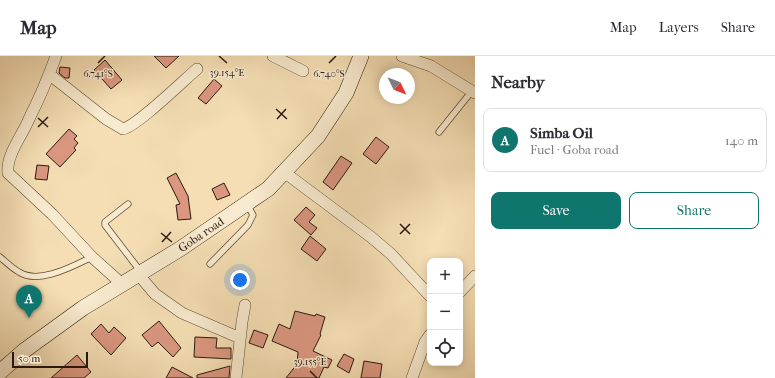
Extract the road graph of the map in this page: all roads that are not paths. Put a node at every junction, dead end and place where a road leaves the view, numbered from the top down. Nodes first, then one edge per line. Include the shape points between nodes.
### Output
1 (56, 56) edge
2 (273, 56) edge
3 (361, 56) edge
4 (402, 56) edge
5 (197, 69) dead end
6 (303, 71) dead end
7 (49, 74) junction
8 (474, 92) edge
9 (439, 132) dead end
10 (4, 171) edge
11 (284, 172) junction
12 (128, 204) dead end
13 (247, 204) junction
14 (0, 256) edge
15 (92, 257) junction
16 (210, 264) dead end
17 (139, 273) junction
18 (475, 276) edge
19 (122, 284) junction
20 (463, 289) edge
21 (428, 294) edge
22 (245, 305) dead end
23 (240, 338) junction
24 (427, 339) edge
25 (0, 372) edge
26 (236, 378) edge
27 (412, 378) edge

1 - 7 street
2 - 6 street
3 - 11 street, Goba road via 346,92 318,136
4 - 8 street via 431,66
5 - 7 street via 128,128 123,129 106,119
7 - 10 street
8 - 9 lane
10 - 15 street via 41,204
11 - 13 street, Goba road via 268,189
11 - 21 street via 371,237 391,254
12 - 17 lane via 105,222 105,225
13 - 16 lane via 253,215 248,225
13 - 17 street, Goba road
14 - 15 lane via 20,273 31,277 53,274
15 - 19 street
17 - 19 street, Goba road
17 - 23 street via 155,294 182,313
18 - 20 street
19 - 25 street, Goba road via 24,350
22 - 23 street
23 - 26 street
24 - 27 street

